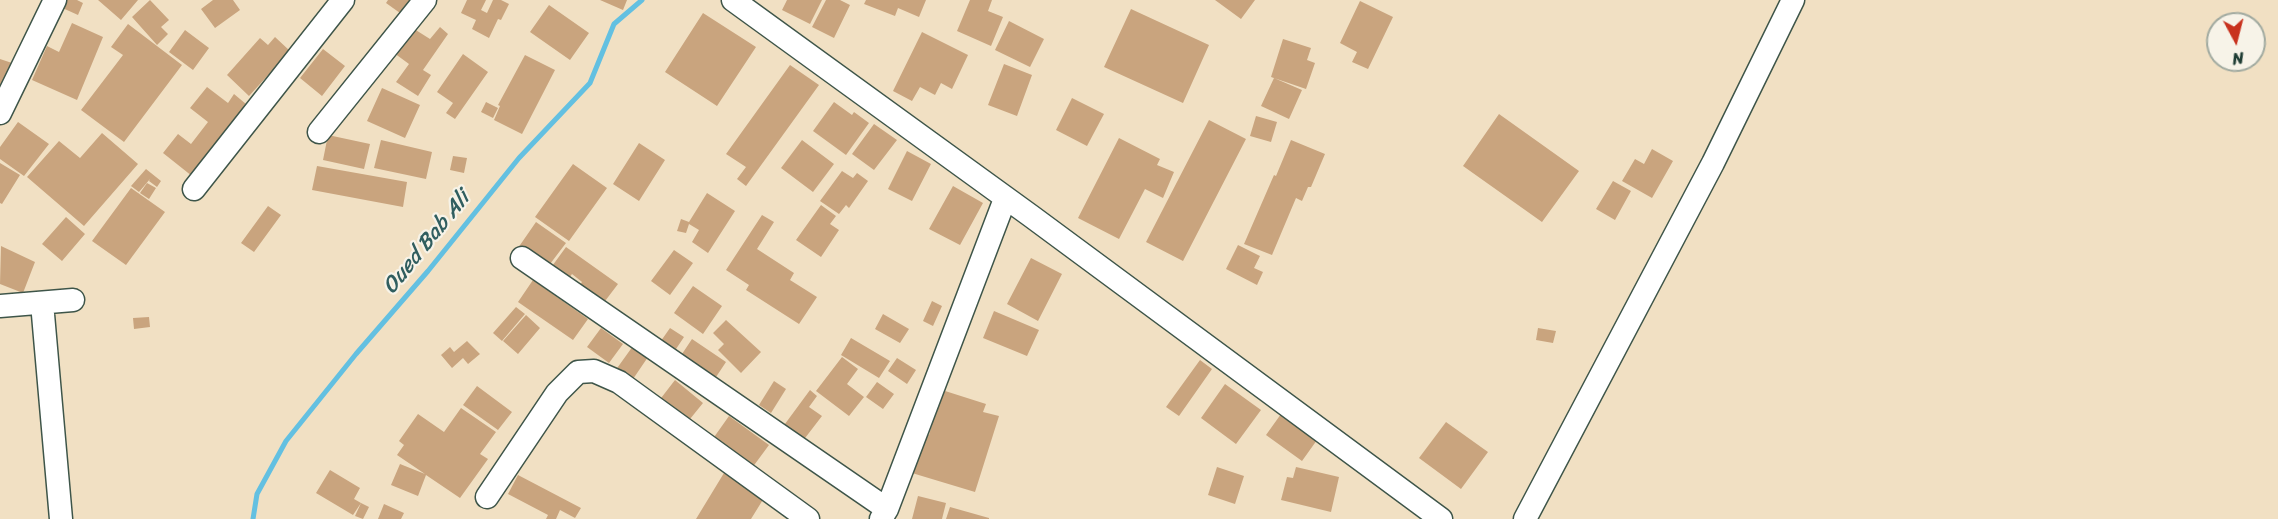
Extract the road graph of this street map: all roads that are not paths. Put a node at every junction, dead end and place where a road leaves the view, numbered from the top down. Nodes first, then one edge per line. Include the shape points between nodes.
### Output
1 (55, 0) edge
2 (342, 0) edge
3 (425, 0) edge
4 (733, 0) edge
5 (1793, 0) edge
6 (0, 113) edge
7 (319, 132) dead end
8 (194, 189) dead end
9 (1005, 199) junction
10 (522, 258) dead end
11 (73, 300) dead end
12 (42, 303) junction
13 (0, 306) edge
14 (487, 497) dead end
15 (884, 514) edge
16 (62, 519) edge
17 (808, 519) edge
18 (1441, 519) edge
19 (1525, 519) edge

1 - 6 street
2 - 8 street
3 - 7 street
4 - 9 street
5 - 19 street via 1713,163
9 - 15 street
9 - 18 street
10 - 15 street
11 - 12 street
12 - 13 street
12 - 16 street
14 - 17 street via 557,393 578,372 594,371 619,382

